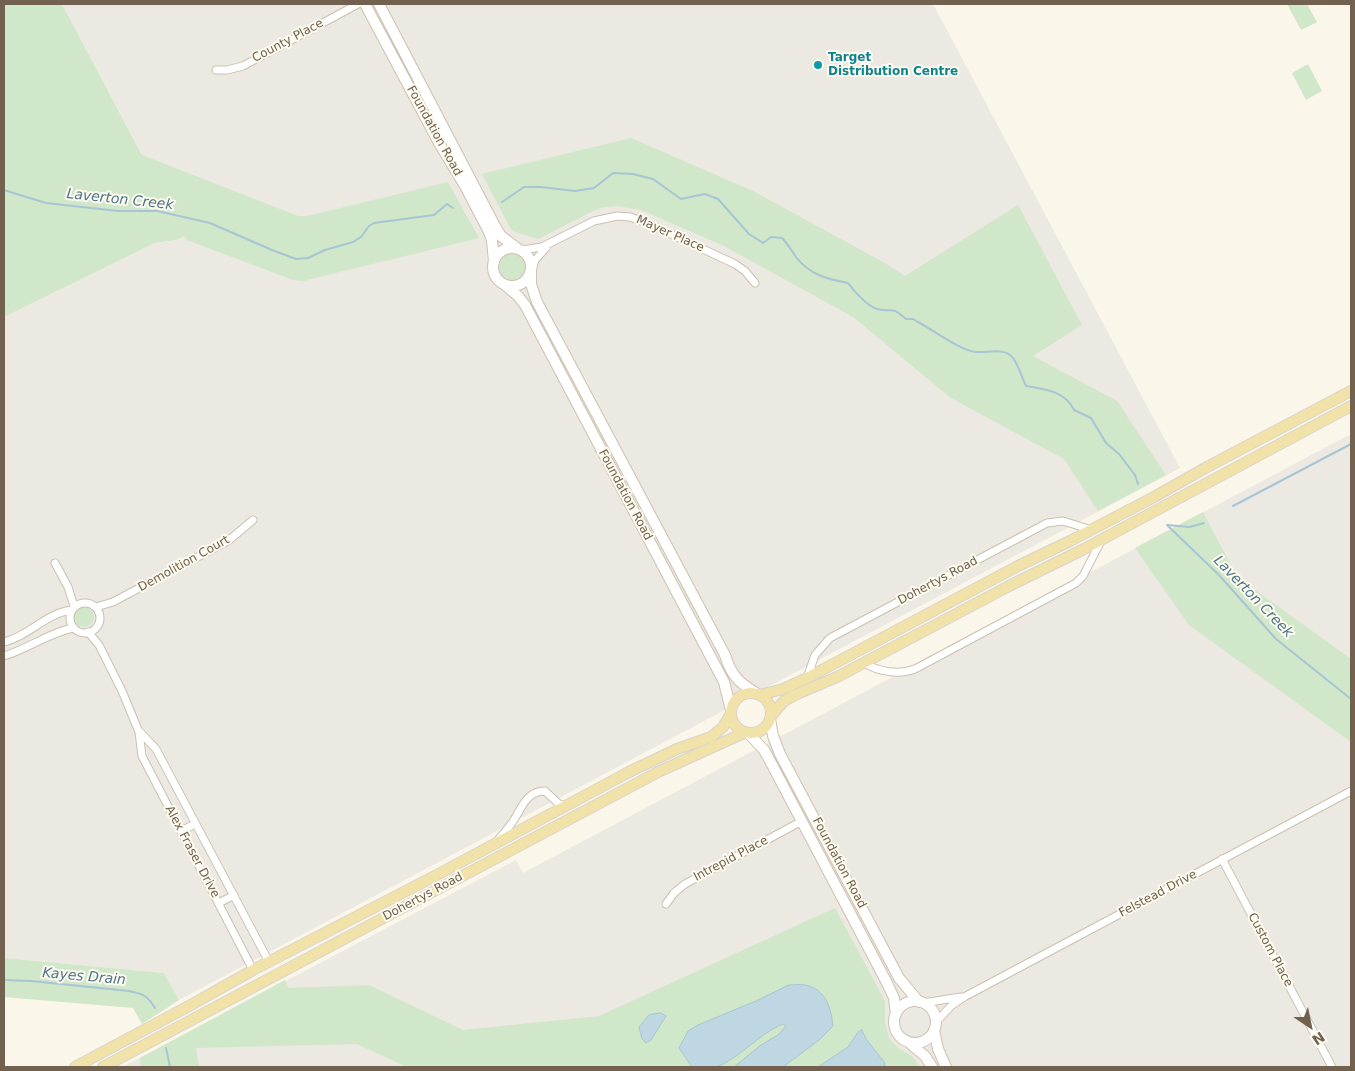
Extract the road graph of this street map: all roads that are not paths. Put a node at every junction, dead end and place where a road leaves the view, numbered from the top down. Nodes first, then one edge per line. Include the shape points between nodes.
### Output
1 (358, 4) edge
2 (365, 4) edge
3 (379, 4) edge
4 (216, 70) dead end
5 (550, 244) junction
6 (520, 250) junction
7 (494, 262) junction
8 (531, 272) junction
9 (755, 283) dead end
10 (506, 286) junction
11 (1351, 391) edge
12 (1351, 406) edge
13 (253, 520) dead end
14 (1092, 530) junction
15 (1102, 540) junction
16 (55, 563) dead end
17 (68, 587) junction
18 (83, 603) junction
19 (111, 603) junction
20 (96, 607) junction
21 (73, 608) junction
22 (100, 615) junction
23 (73, 628) junction
24 (95, 628) junction
25 (88, 632) junction
26 (26, 634) junction
27 (4, 642) edge
28 (32, 644) junction
29 (99, 645) junction
30 (4, 656) edge
31 (864, 663) junction
32 (807, 678) junction
33 (758, 694) junction
34 (731, 712) junction
35 (770, 718) junction
36 (139, 732) junction
37 (747, 732) junction
38 (1351, 791) edge
39 (567, 806) junction
40 (802, 821) junction
41 (195, 824) junction
42 (182, 832) junction
43 (493, 845) junction
44 (1222, 859) junction
45 (433, 877) junction
46 (439, 888) junction
47 (234, 896) junction
48 (219, 903) junction
49 (666, 904) dead end
50 (874, 930) junction
51 (862, 936) junction
52 (269, 962) junction
53 (253, 970) junction
54 (268, 979) junction
55 (964, 997) junction
56 (921, 1002) junction
57 (896, 1014) junction
58 (935, 1026) junction
59 (128, 1039) junction
60 (907, 1041) junction
61 (118, 1059) junction
62 (75, 1067) edge
63 (103, 1067) edge
64 (932, 1067) edge
65 (946, 1067) edge
66 (1332, 1067) edge

1 - 4 street, County Place via 243,66
2 - 7 street, Foundation Road via 489,232
3 - 6 street, Foundation Road via 496,228 501,236
5 - 6 street, Mayer Place
5 - 8 street, Mayer Place via 541,252
5 - 9 street, Mayer Place via 594,222 617,216 630,217 736,264
6 - 7 street via 512,248 501,252
6 - 8 street via 530,259
7 - 10 street via 496,279
8 - 10 street via 524,283
8 - 33 street, Foundation Road via 537,302 728,664 742,685
10 - 34 street, Foundation Road via 525,305 724,682
11 - 14 main road, Dohertys Road
12 - 15 main road
13 - 19 street, Demolition Court via 228,541
14 - 32 main road, Dohertys Road
14 - 32 street, Dohertys Road via 1063,521 1047,523 830,638 816,655
15 - 31 main road
15 - 31 street via 1076,583 915,669 894,672
16 - 17 street
17 - 18 street
17 - 21 street
18 - 20 street
18 - 21 street
19 - 20 street, Demolition Court
19 - 22 street, Demolition Court
20 - 22 street
21 - 23 street via 70,619
21 - 26 street via 51,616
22 - 24 street
23 - 25 street
23 - 28 street via 48,635
24 - 25 street
24 - 29 street, Alex Fraser Drive
25 - 29 street, Alex Fraser Drive
26 - 27 street
26 - 28 street
28 - 30 street
29 - 36 street, Alex Fraser Drive
31 - 35 main road via 789,698
32 - 33 main road, Dohertys Road via 783,689
33 - 34 main road via 740,696
33 - 35 main road via 769,704
34 - 37 main road via 736,726
34 - 39 main road, Dohertys Road via 723,727 711,737 664,754
35 - 37 main road via 760,731
35 - 50 street, Foundation Road via 780,754
36 - 41 street, Alex Fraser Drive via 156,749
36 - 42 street, Alex Fraser Drive via 142,756
37 - 40 street, Foundation Road via 764,750
37 - 46 main road, Dohertys Road via 673,764
38 - 44 street, Felstead Drive
39 - 43 main road, Dohertys Road
39 - 43 street, Dohertys Road via 559,804 544,790 536,792 524,801 518,814
40 - 49 street, Intrepid Place via 685,884
40 - 51 street, Foundation Road
41 - 42 street
41 - 47 street, Alex Fraser Drive
42 - 48 street, Alex Fraser Drive
43 - 45 main road, Dohertys Road
44 - 55 street, Felstead Drive
44 - 66 street, Custom Place
45 - 46 main road
45 - 52 main road, Dohertys Road
46 - 54 main road, Dohertys Road
47 - 48 street
47 - 52 street, Alex Fraser Drive
48 - 53 street, Alex Fraser Drive
50 - 51 street
50 - 56 street, Foundation Road via 899,978
51 - 57 street, Foundation Road via 894,998
52 - 53 main road, Dohertys Road
52 - 54 main road
53 - 54 main road
53 - 59 main road, Dohertys Road
54 - 61 main road, Dohertys Road
55 - 56 street, Felstead Drive
55 - 58 street, Felstead Drive via 945,1012
56 - 57 street via 905,1004
56 - 58 street via 932,1010
57 - 60 street via 895,1027
58 - 60 street via 926,1040
58 - 65 street via 938,1049
59 - 61 main road
59 - 62 main road, Dohertys Road
60 - 64 street via 925,1056
61 - 63 main road, Dohertys Road

